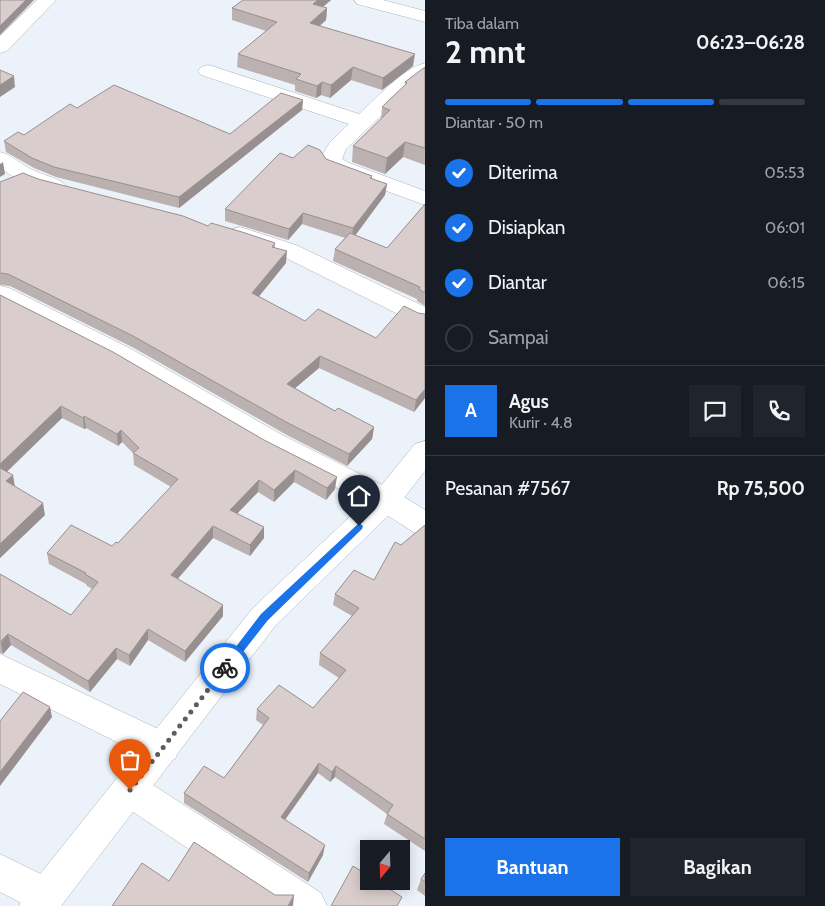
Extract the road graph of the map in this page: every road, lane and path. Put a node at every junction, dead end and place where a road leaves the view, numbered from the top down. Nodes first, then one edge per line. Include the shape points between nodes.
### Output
1 (47, 0) edge
2 (363, 0) edge
3 (425, 17) edge
4 (0, 48) edge
5 (425, 68) edge
6 (208, 71) dead end
7 (363, 122) junction
8 (0, 158) edge
9 (75, 192) edge
10 (425, 198) edge
11 (222, 230) edge
12 (0, 294) edge
13 (425, 317) edge
14 (425, 451) edge
15 (386, 500) junction
16 (425, 525) edge
17 (0, 668) edge
18 (162, 748) junction
19 (130, 790) junction
20 (0, 872) edge
21 (42, 901) edge
22 (308, 906) edge

1 - 4 main road
2 - 3 main road
5 - 7 main road
6 - 7 main road
7 - 10 main road via 337,146 331,159 334,164
8 - 9 main road via 16,179
11 - 13 main road via 288,250
12 - 15 main road via 124,356 274,443
14 - 15 main road
15 - 16 main road
15 - 18 main road via 264,617
17 - 18 main road
18 - 19 main road
19 - 21 main road
19 - 22 main road
20 - 21 main road

